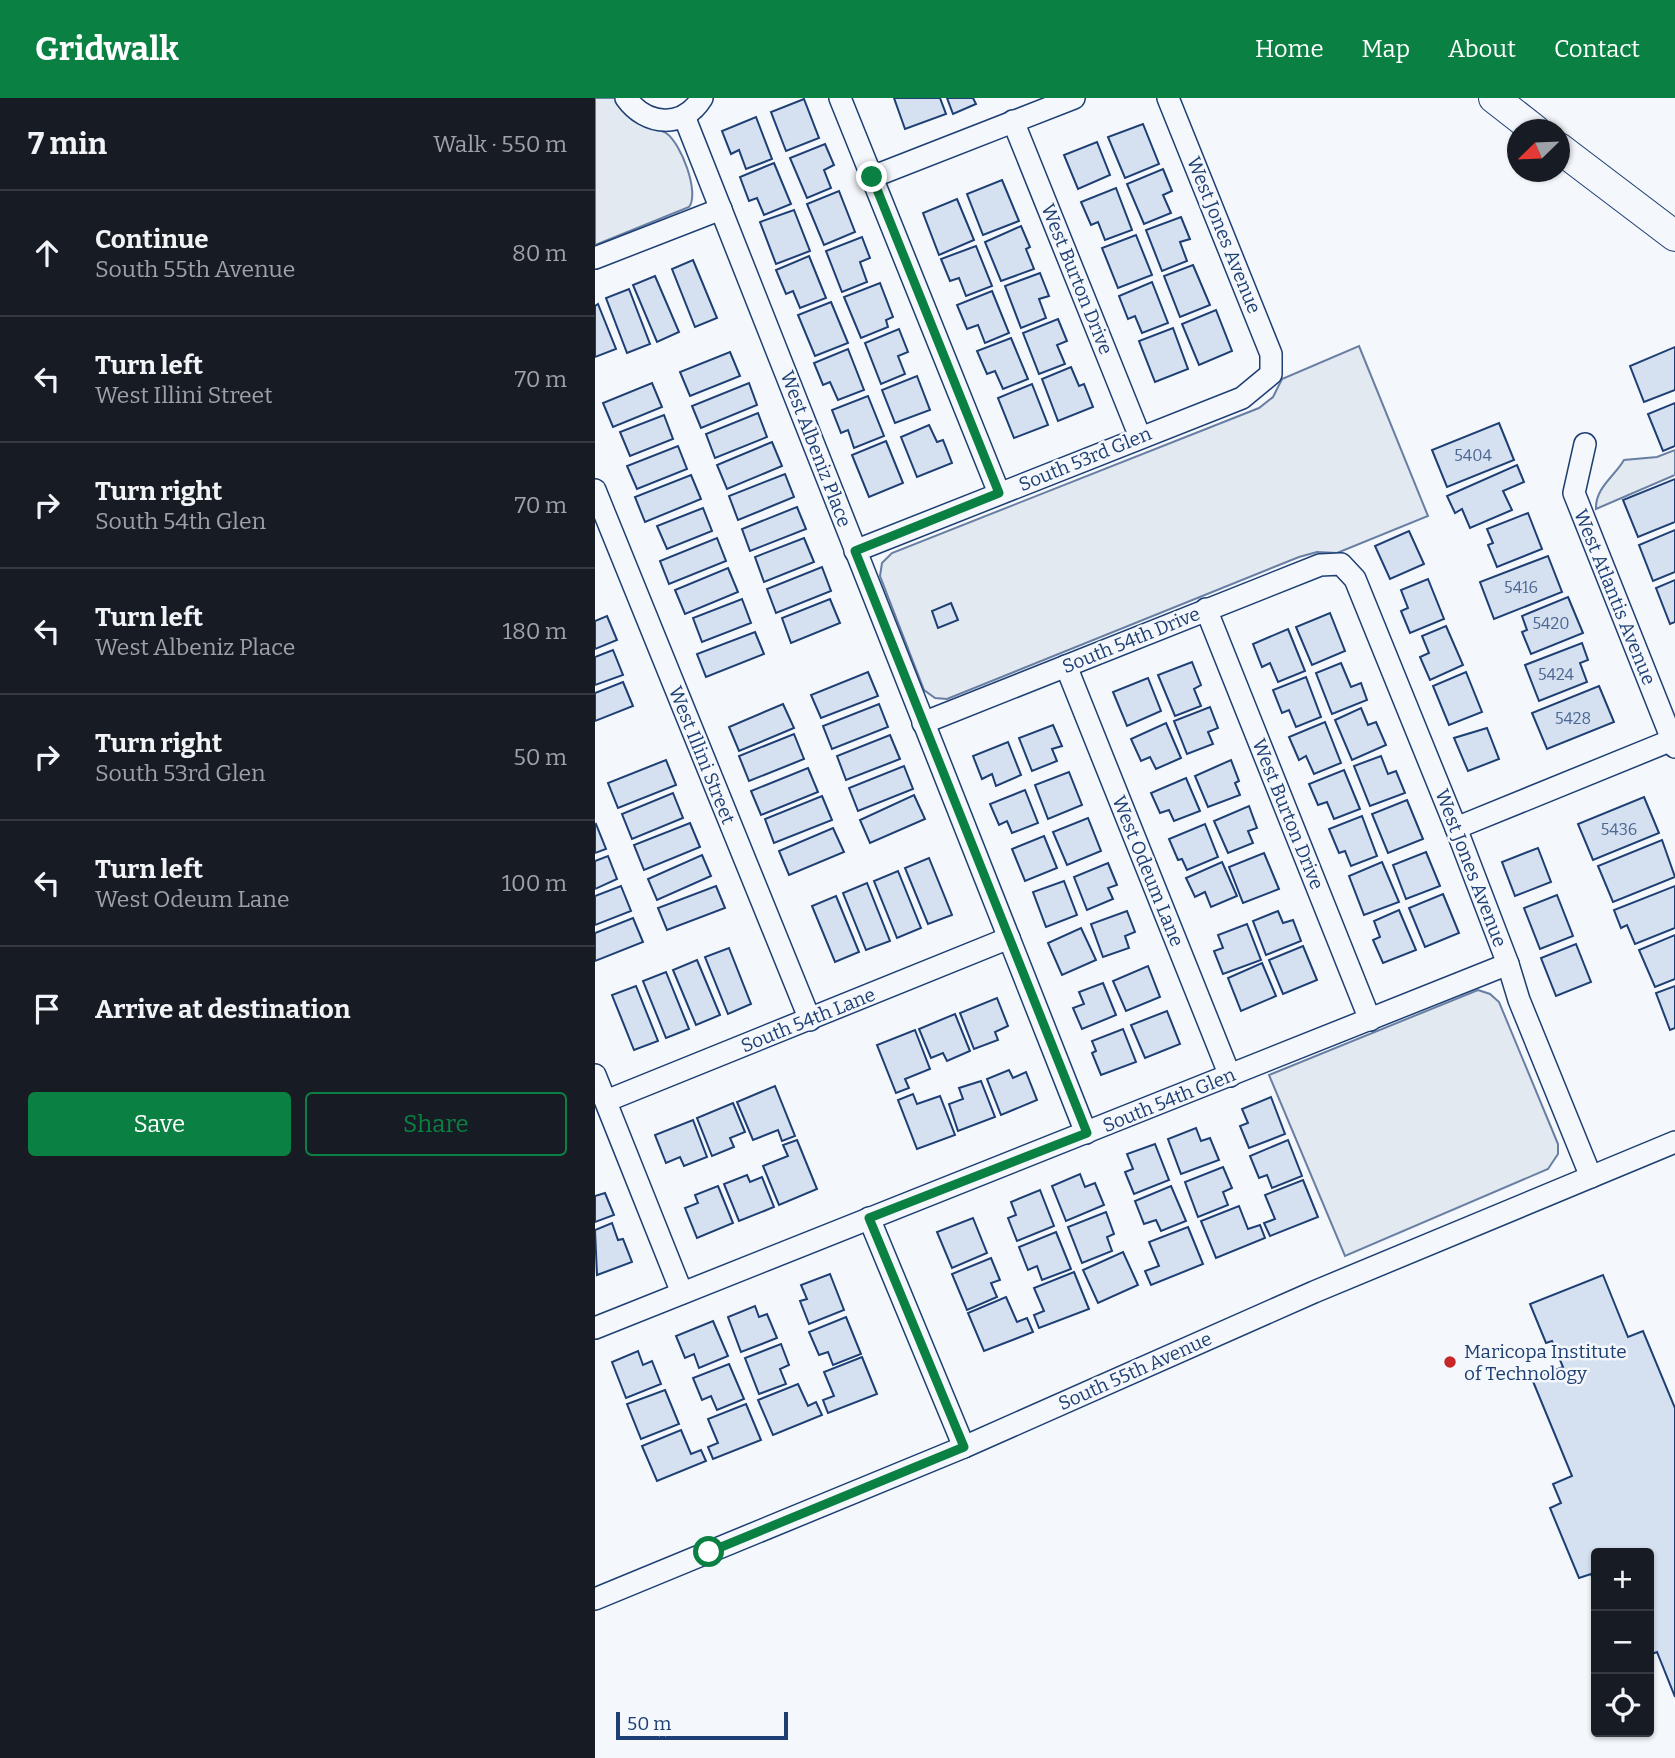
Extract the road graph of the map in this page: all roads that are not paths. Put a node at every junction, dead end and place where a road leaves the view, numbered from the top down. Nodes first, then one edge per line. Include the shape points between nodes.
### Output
1 (626, 98) edge
2 (702, 98) edge
3 (840, 98) edge
4 (1074, 98) edge
5 (1168, 98) edge
6 (1494, 98) edge
7 (684, 116) junction
8 (1521, 119) edge
9 (1013, 121) junction
10 (1570, 156) edge
11 (872, 177) junction
12 (721, 209) junction
13 (1675, 236) edge
14 (595, 258) edge
15 (1271, 374) joint
16 (1140, 437) junction
17 (1585, 444) dead end
18 (595, 490) edge
19 (999, 493) junction
20 (855, 551) junction
21 (1341, 564) joint
22 (1206, 609) junction
23 (1066, 666) junction
24 (923, 723) junction
25 (1674, 743) edge
26 (1456, 828) junction
27 (1009, 938) junction
28 (1508, 964) junction
29 (810, 1020) junction
30 (1370, 1020) junction
31 (595, 1075) edge
32 (1230, 1076) junction
33 (606, 1101) junction
34 (1087, 1133) junction
35 (1675, 1142) edge
36 (1591, 1177) junction
37 (869, 1218) junction
38 (681, 1293) junction
39 (595, 1328) edge
40 (964, 1447) junction
41 (595, 1599) edge

1 - 7 street via 644,116 657,121
2 - 7 street
3 - 11 street
4 - 9 street
5 - 15 street, West Jones Avenue via 1271,354
6 - 8 main road
7 - 12 street, West Albeniz Place
9 - 11 street
9 - 16 street, West Burton Drive
10 - 13 main road
11 - 19 street
12 - 14 street
12 - 20 street, West Albeniz Place
15 - 16 street, South 53rd Glen via 1242,398
16 - 19 street, South 53rd Glen
17 - 25 street, West Atlantis Avenue via 1574,493
18 - 29 street, West Illini Street
19 - 20 street, South 53rd Glen
20 - 24 street, West Albeniz Place
21 - 22 street, South 54th Drive via 1320,565
21 - 26 street, West Jones Avenue via 1355,579
22 - 23 street, South 54th Drive
22 - 30 street, West Burton Drive
23 - 24 street, South 54th Drive
23 - 32 street, West Odeum Lane
24 - 27 street, West Albeniz Place
25 - 26 street
26 - 28 street, West Jones Avenue
27 - 29 street, South 54th Lane
27 - 34 street, West Albeniz Place
28 - 30 street, South 54th Glen
28 - 36 street, West Jones Avenue via 1518,1000
29 - 33 street, South 54th Lane
30 - 32 street, South 54th Glen
31 - 33 street
32 - 34 street, South 54th Glen
33 - 38 street
34 - 37 street, South 54th Glen
35 - 36 street, South 55th Avenue
36 - 40 street, South 55th Avenue via 1314,1292
37 - 38 street, South 54th Glen
37 - 40 street
38 - 39 street, South 54th Glen
40 - 41 street, South 55th Avenue

